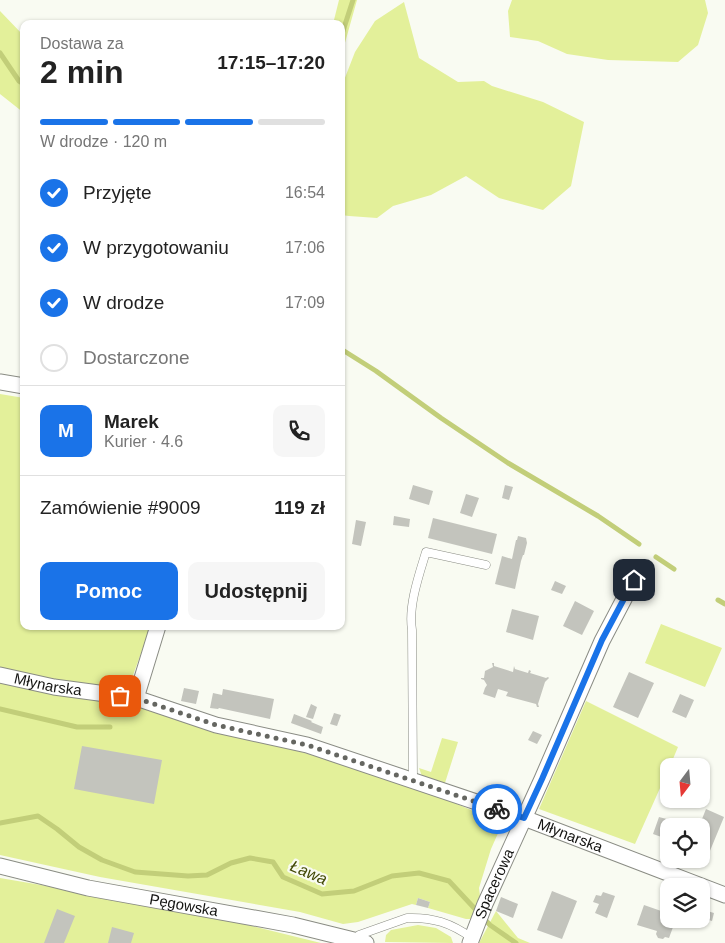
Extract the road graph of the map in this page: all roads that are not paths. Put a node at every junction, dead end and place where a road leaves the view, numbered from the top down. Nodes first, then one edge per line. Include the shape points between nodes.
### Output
1 (0, 382) edge
2 (20, 385) edge
3 (486, 565) dead end
4 (634, 580) dead end
5 (157, 630) edge
6 (0, 675) edge
7 (136, 698) junction
8 (412, 781) junction
9 (524, 818) junction
10 (0, 866) edge
11 (725, 895) edge
12 (473, 936) edge
13 (361, 942) edge

1 - 2 street
3 - 8 lane via 426,552 410,621
4 - 9 street, Spacerowa via 602,640
5 - 7 street
6 - 7 street, Młynarska via 54,687
7 - 8 street, Młynarska via 216,725 307,745
8 - 9 street, Młynarska
9 - 11 street, Młynarska
9 - 12 street, Spacerowa
10 - 13 street, Pęgowska via 88,888 293,925
12 - 13 lane via 421,917 407,918 358,935

